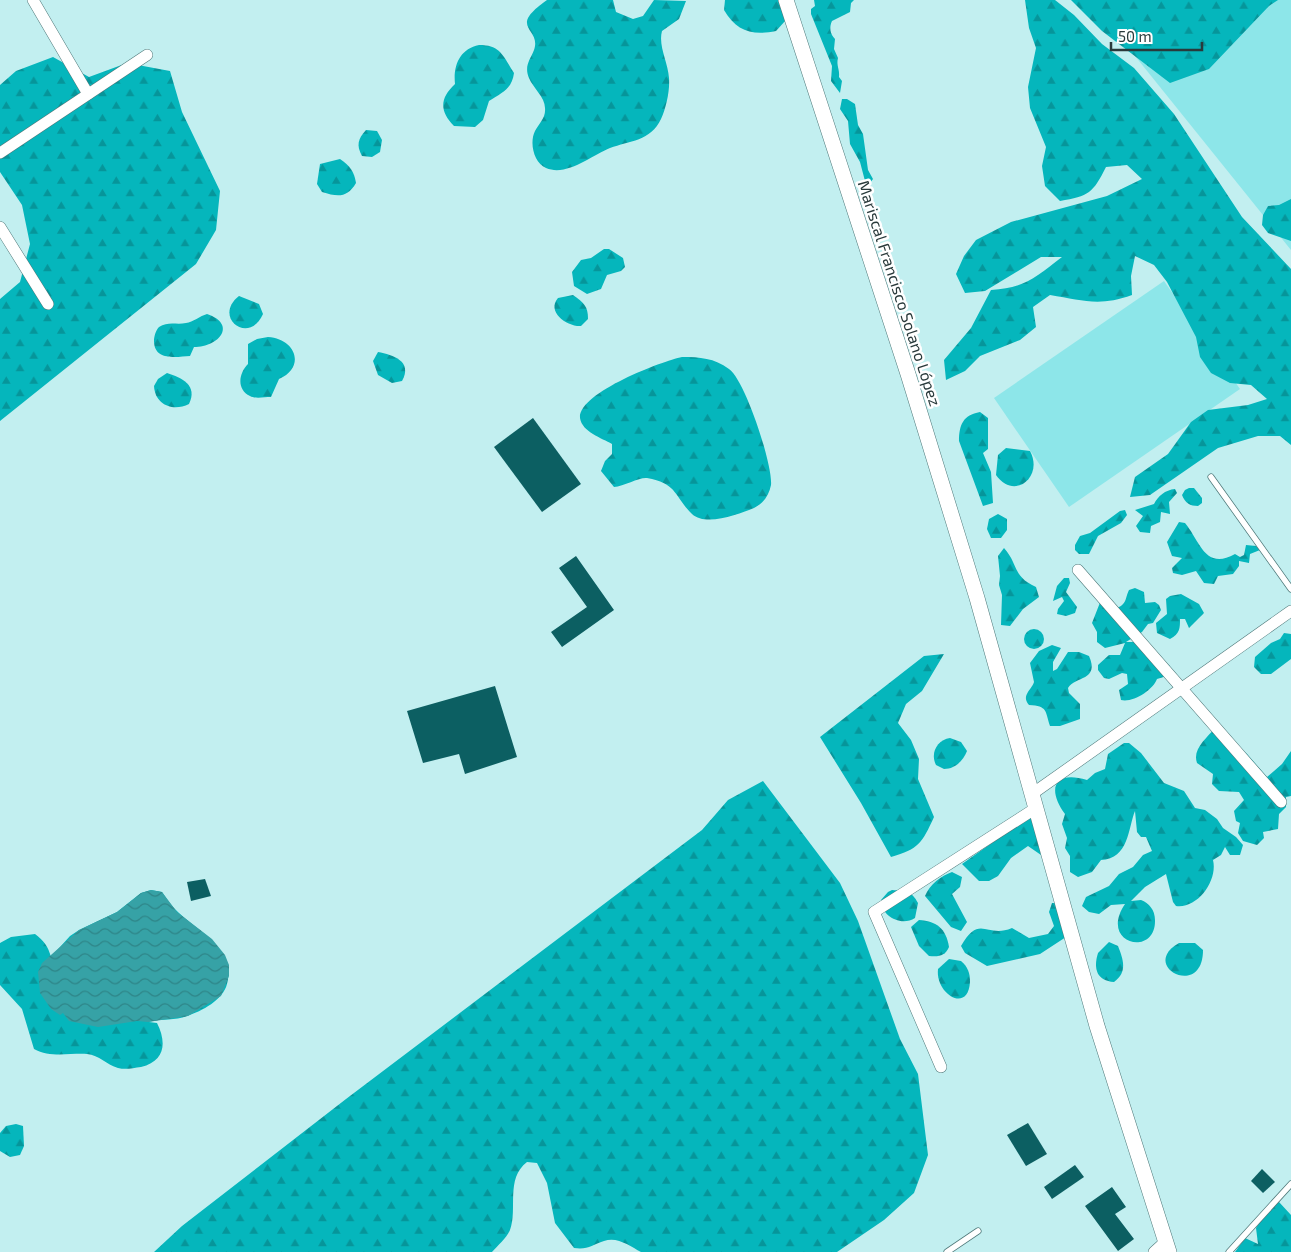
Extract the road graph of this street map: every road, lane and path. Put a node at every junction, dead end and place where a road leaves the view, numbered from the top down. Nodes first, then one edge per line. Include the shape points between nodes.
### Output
1 (33, 0) edge
2 (786, 0) edge
3 (147, 55) dead end
4 (88, 94) junction
5 (0, 153) edge
6 (0, 227) edge
7 (48, 304) dead end
8 (1211, 477) dead end
9 (1078, 570) dead end
10 (1291, 588) edge
11 (1291, 611) edge
12 (1180, 688) junction
13 (1034, 801) junction
14 (1281, 802) dead end
15 (941, 1067) dead end
16 (1291, 1184) edge
17 (978, 1231) dead end
18 (1162, 1249) edge
19 (947, 1252) edge
20 (1229, 1252) edge

1 - 4 street
2 - 13 street, Mariscal Francisco Solano López via 908,374 977,598
3 - 4 street
4 - 5 street
6 - 7 street
8 - 10 lane
9 - 12 street
11 - 12 street
12 - 13 street
12 - 14 street
13 - 15 street via 874,912
13 - 18 street, Mariscal Francisco Solano López
16 - 20 lane
17 - 19 lane

